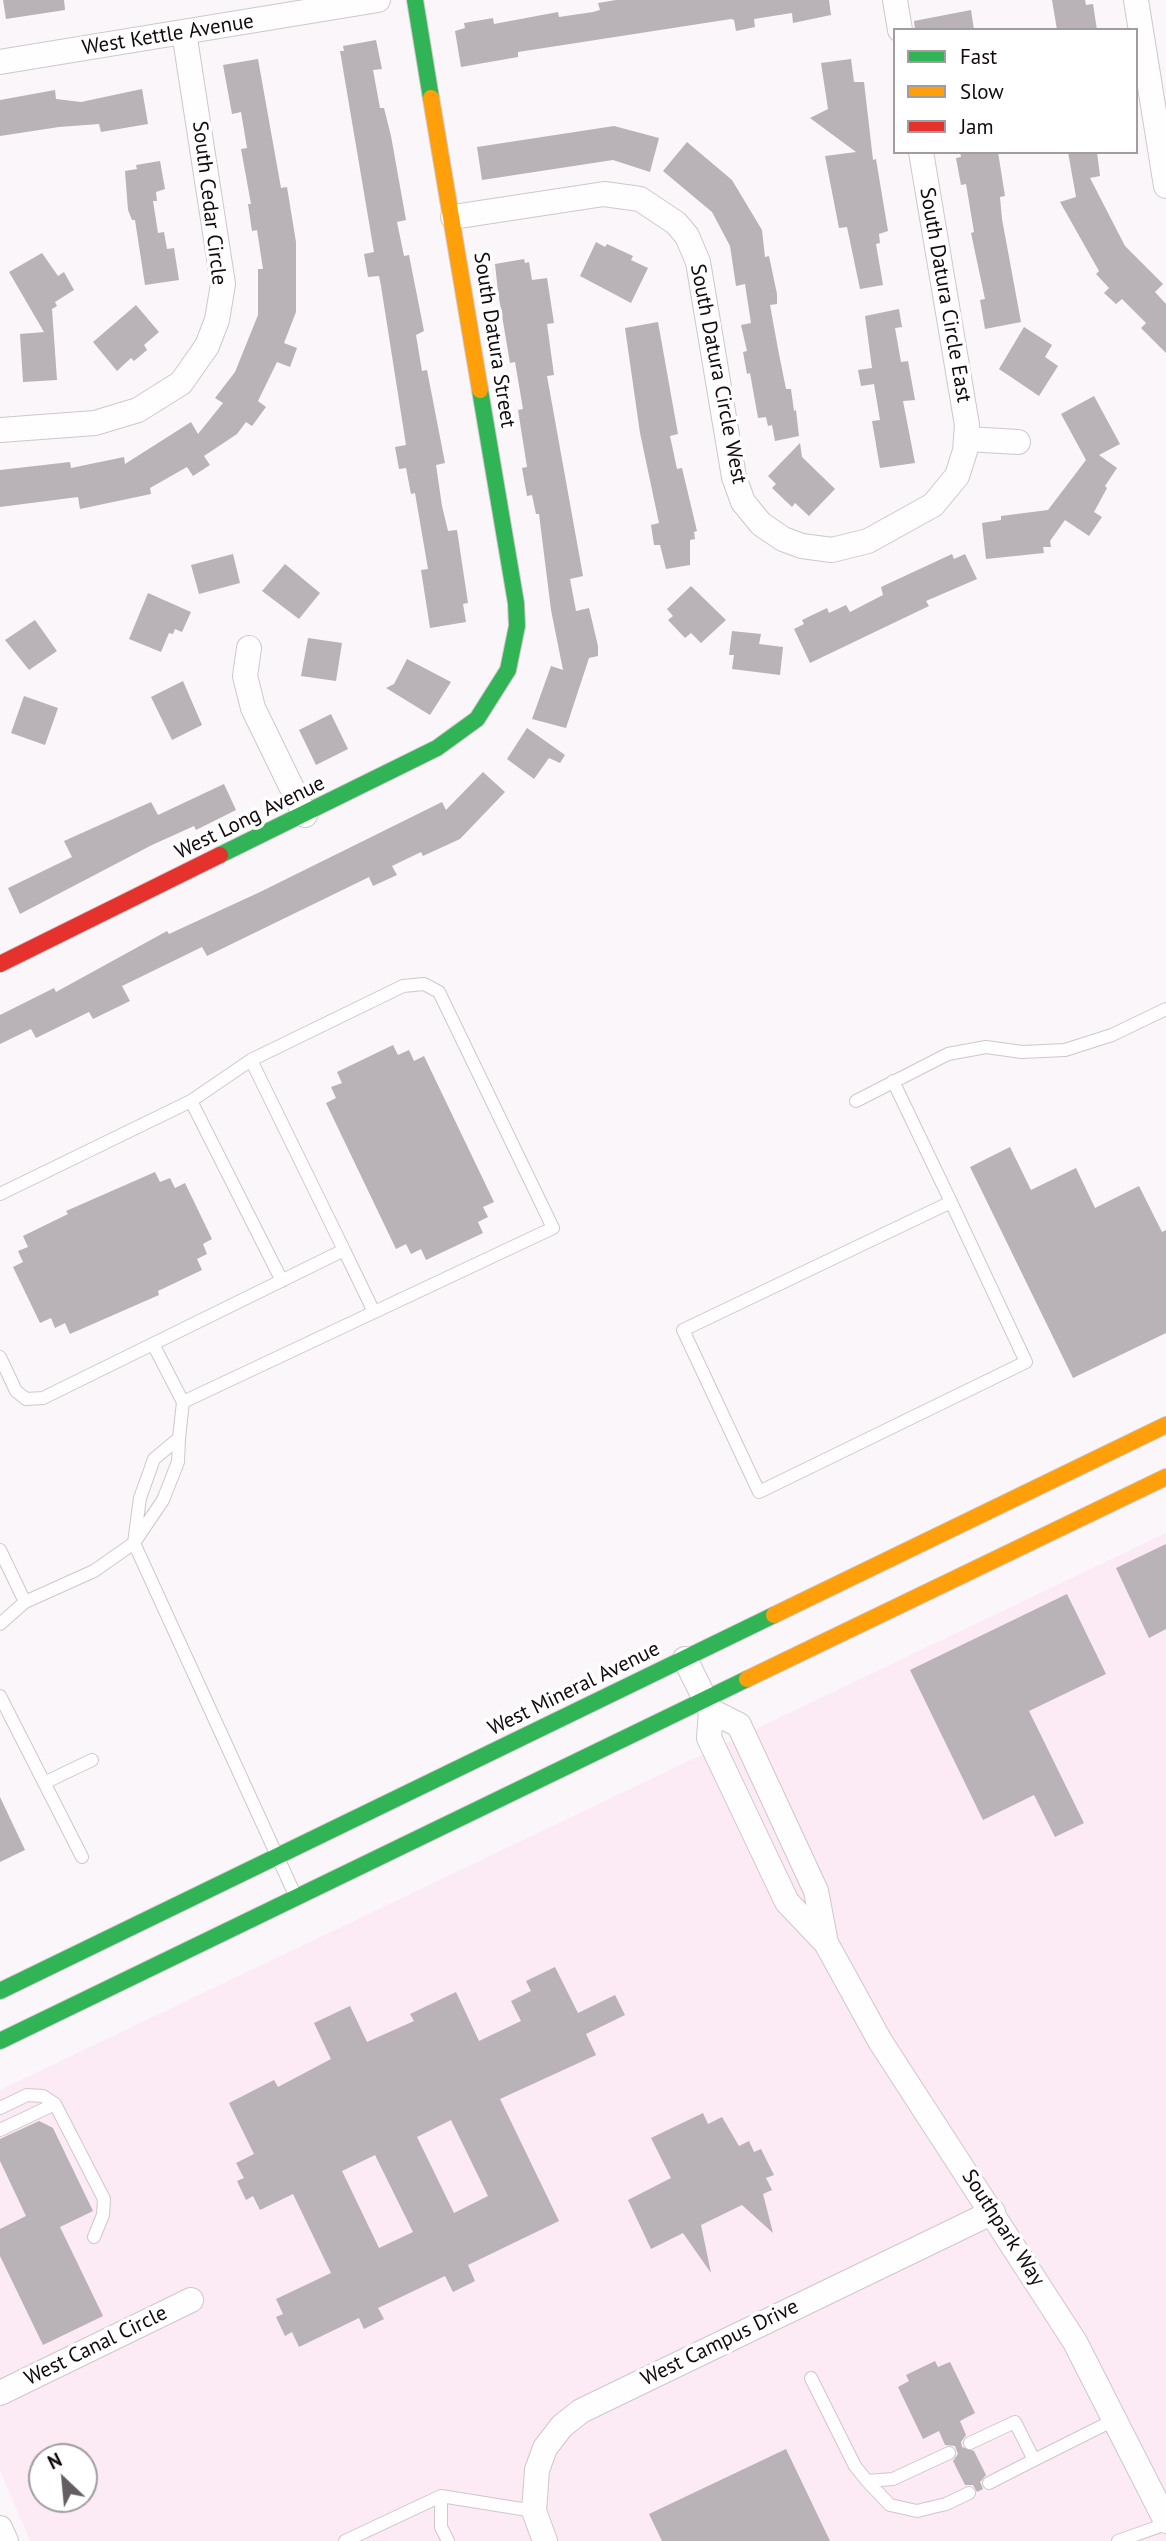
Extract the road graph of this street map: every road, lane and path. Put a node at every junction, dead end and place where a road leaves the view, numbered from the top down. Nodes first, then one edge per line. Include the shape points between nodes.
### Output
1 (378, 0) edge
2 (415, 0) edge
3 (895, 0) edge
4 (1136, 0) edge
5 (900, 28) edge
6 (184, 33) junction
7 (0, 62) edge
8 (921, 154) edge
9 (1166, 186) edge
10 (453, 217) junction
11 (0, 430) edge
12 (967, 439) junction
13 (1018, 442) dead end
14 (862, 543) joint
15 (249, 648) dead end
16 (500, 685) joint
17 (305, 815) junction
18 (0, 964) edge
19 (1166, 1009) edge
20 (251, 1060) junction
21 (894, 1082) junction
22 (191, 1101) junction
23 (856, 1101) dead end
24 (0, 1194) edge
25 (951, 1202) junction
26 (344, 1250) junction
27 (282, 1281) junction
28 (374, 1312) junction
29 (153, 1344) junction
30 (0, 1357) edge
31 (183, 1402) junction
32 (1166, 1425) edge
33 (179, 1438) junction
34 (1166, 1477) edge
35 (134, 1544) junction
36 (0, 1550) edge
37 (25, 1602) junction
38 (0, 1624) edge
39 (685, 1658) junction
40 (0, 1696) edge
41 (708, 1704) junction
42 (92, 1760) dead end
43 (44, 1783) junction
44 (82, 1857) dead end
45 (275, 1857) junction
46 (296, 1899) junction
47 (825, 1943) junction
48 (0, 1991) edge
49 (0, 2040) edge
50 (55, 2104) junction
51 (0, 2108) edge
52 (0, 2130) edge
53 (993, 2212) junction
54 (94, 2237) dead end
55 (191, 2300) dead end
56 (811, 2378) dead end
57 (0, 2393) edge
58 (1116, 2419) junction
59 (970, 2443) dead end
60 (949, 2453) dead end
61 (1034, 2460) junction
62 (867, 2481) junction
63 (989, 2483) dead end
64 (969, 2493) dead end
65 (441, 2496) junction
66 (534, 2511) junction
67 (1166, 2522) edge
68 (0, 2528) edge
69 (6, 2541) edge
70 (345, 2541) edge
71 (448, 2541) edge
72 (545, 2541) edge
73 (1118, 2541) edge

1 - 6 street, West Kettle Avenue
2 - 10 main road, South Datura Street
3 - 5 street
4 - 9 street
6 - 7 street, West Kettle Avenue
6 - 11 street, South Cedar Circle via 223,284 217,320 206,346 181,383 138,410 95,423
8 - 12 street, South Datura Circle East
10 - 14 street, South Datura Circle West via 604,194 640,199 662,211 687,236 698,262 734,477 743,502 761,524 802,546 832,550
10 - 16 main road, South Datura Street via 516,603 513,650
12 - 13 street
12 - 14 street, South Datura Circle East via 957,476 933,505
15 - 17 street via 245,676 253,708
16 - 17 main road, West Long Avenue via 477,719 454,738
17 - 18 main road, West Long Avenue
19 - 21 lane via 1112,1035 1065,1050 1022,1052 986,1046 948,1054
20 - 22 lane
20 - 26 lane
20 - 28 lane via 403,986 424,984 439,992 553,1228
21 - 23 lane
21 - 25 lane
22 - 24 lane
22 - 27 lane
25 - 25 lane via 1026,1362 759,1492 683,1330
26 - 27 lane
26 - 28 lane
27 - 29 lane
28 - 31 lane
29 - 30 lane via 43,1398 26,1399 16,1391
29 - 31 lane
31 - 33 lane
32 - 39 main road, West Mineral Avenue
33 - 35 lane via 178,1462 163,1500
33 - 35 lane via 153,1459 140,1498
34 - 41 main road
35 - 37 lane via 94,1571
35 - 45 lane
36 - 37 lane
37 - 38 lane
39 - 41 street, Southpark Way
39 - 45 main road, West Mineral Avenue
40 - 43 lane
41 - 46 main road
41 - 47 street, Southpark Way via 709,1738 787,1902
41 - 47 street, Southpark Way via 739,1724 816,1891
42 - 43 lane
43 - 44 lane
45 - 46 lane
45 - 48 main road, West Mineral Avenue
46 - 49 main road
47 - 53 street, Southpark Way via 880,2041
50 - 51 lane via 43,2096 27,2095
50 - 52 lane
50 - 54 lane via 104,2199
53 - 58 street, Southpark Way via 1075,2342
53 - 66 street, West Campus Drive via 581,2411 545,2448 533,2487
55 - 57 street, West Canal Circle
56 - 62 lane
58 - 61 lane
58 - 67 street, Southpark Way
59 - 61 lane via 1015,2421
60 - 62 lane via 894,2479
61 - 63 lane
62 - 64 lane via 890,2505 917,2511
65 - 66 lane
65 - 70 lane
65 - 71 lane via 441,2527
66 - 72 street, West Campus Drive
67 - 73 lane
68 - 69 street

